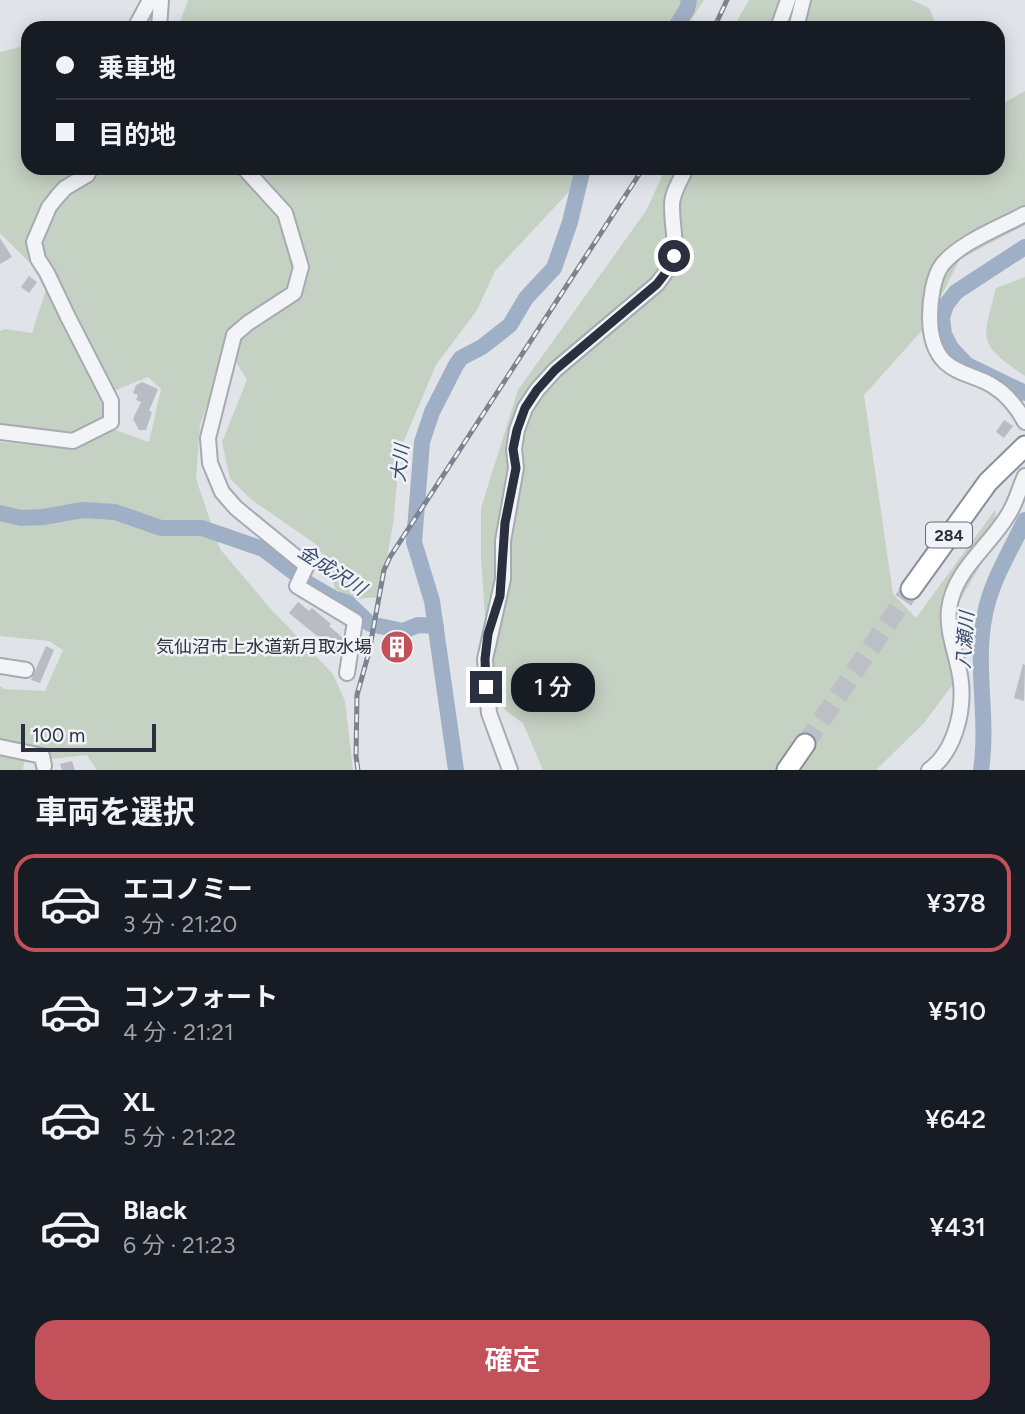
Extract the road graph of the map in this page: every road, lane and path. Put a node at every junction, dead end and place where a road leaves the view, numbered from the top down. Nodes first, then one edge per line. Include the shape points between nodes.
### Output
1 (150, 0) edge
2 (161, 0) edge
3 (788, 0) edge
4 (803, 0) edge
5 (139, 21) edge
6 (160, 21) edge
7 (780, 21) edge
8 (798, 21) edge
9 (87, 175) edge
10 (251, 175) edge
11 (683, 175) edge
12 (1025, 214) edge
13 (1025, 422) edge
14 (0, 432) edge
15 (1025, 446) edge
16 (1025, 476) edge
17 (911, 589) tunnel mouth
18 (0, 666) edge
19 (26, 670) dead end
20 (347, 673) dead end
21 (805, 744) tunnel mouth
22 (0, 747) edge
23 (44, 766) dead end
24 (510, 770) edge
25 (787, 770) edge
26 (929, 770) edge

1 - 5 street
2 - 6 street
3 - 7 street
4 - 8 street
9 - 14 street via 49,207 34,242 38,259 111,401 111,422 73,441
10 - 20 street via 285,212 301,267 295,293 234,335 208,438 210,463 222,492 236,508 306,567 297,586 355,621
11 - 24 street via 673,195 676,242 667,271 555,370 531,399 517,430 516,468 503,541 503,579 485,659 489,713
12 - 13 street via 942,264 930,312 933,341 945,362 992,385 1015,404
15 - 17 highway, 284 via 988,482
16 - 26 street via 1009,515 965,571 952,597 949,613 961,700 952,739
18 - 19 street
21 - 25 highway
22 - 23 street via 42,756

